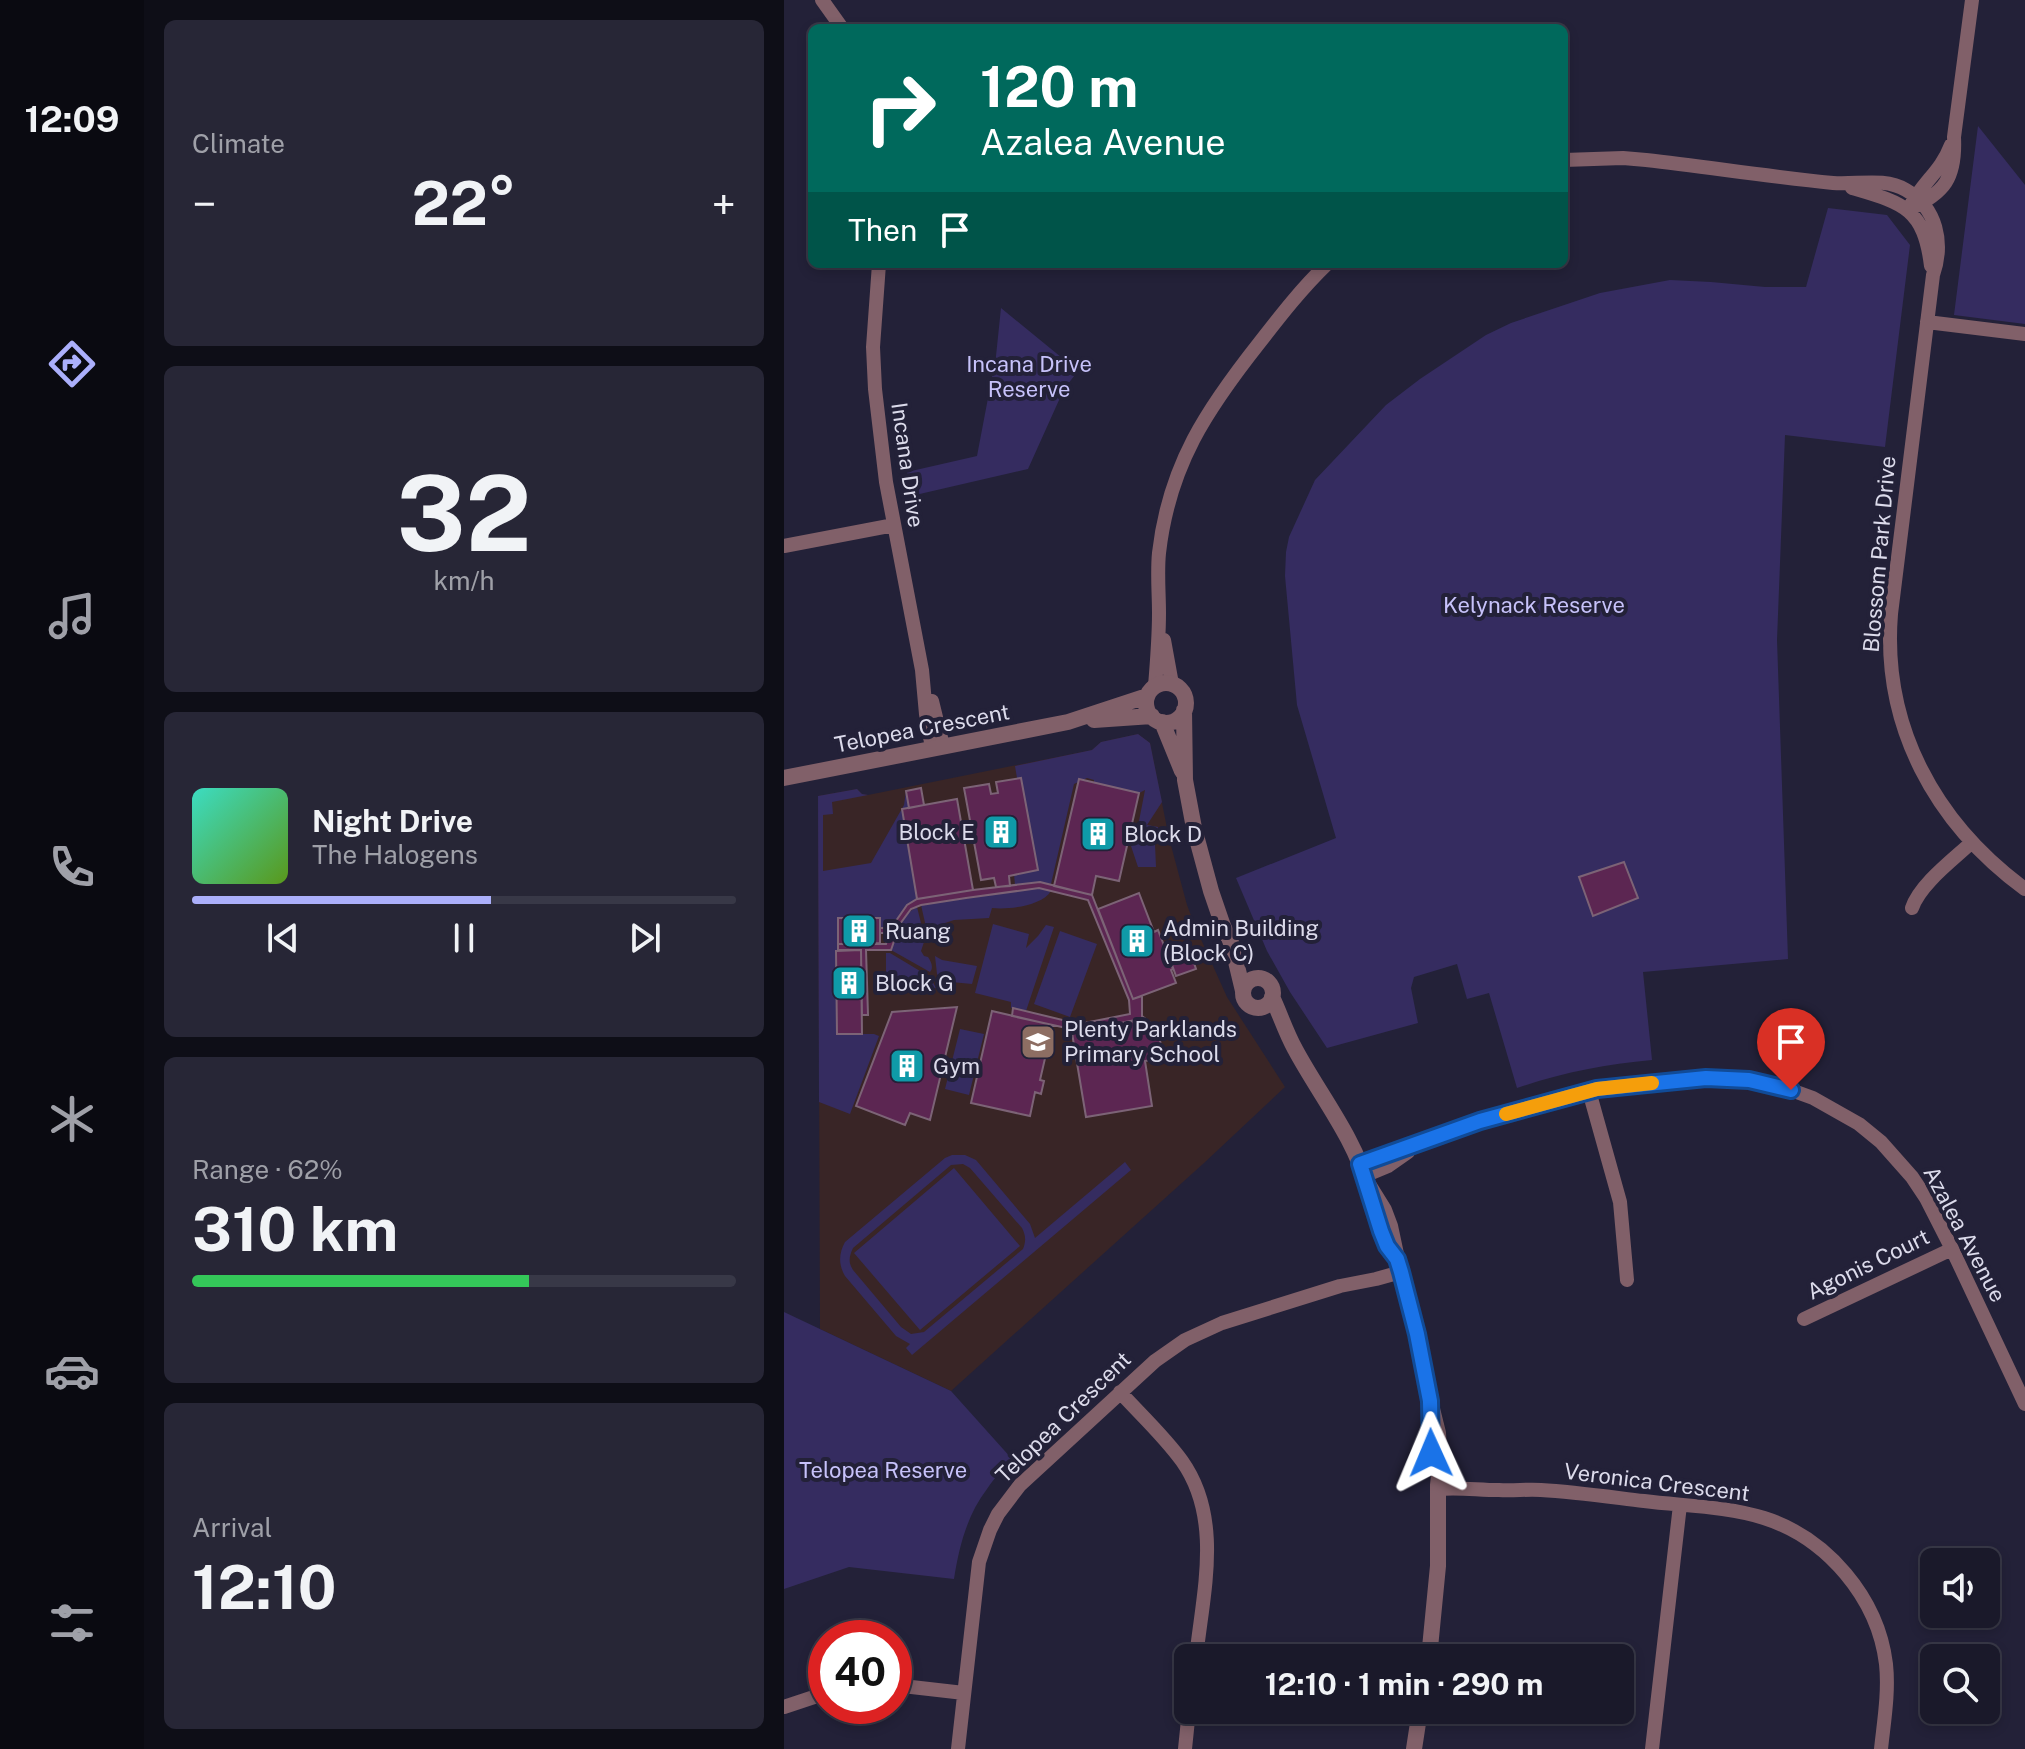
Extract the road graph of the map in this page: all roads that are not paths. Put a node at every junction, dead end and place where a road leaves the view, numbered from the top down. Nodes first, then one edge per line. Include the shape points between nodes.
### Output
1 (822, 0) edge
2 (1972, 0) edge
3 (839, 24) edge
4 (1568, 160) edge
5 (1915, 203) junction
6 (879, 268) edge
7 (1323, 268) edge
8 (1927, 322) junction
9 (2025, 334) edge
10 (894, 525) junction
11 (784, 546) edge
12 (1158, 689) junction
13 (1184, 710) junction
14 (1157, 719) junction
15 (1068, 722) junction
16 (938, 747) junction
17 (784, 778) edge
18 (1185, 780) junction
19 (1972, 842) junction
20 (2025, 889) edge
21 (1912, 908) dead end
22 (1232, 945) junction
23 (1262, 978) junction
24 (1243, 991) junction
25 (1272, 997) junction
26 (1252, 1006) junction
27 (1293, 1046) junction
28 (1589, 1091) junction
29 (1364, 1174) junction
30 (1952, 1249) junction
31 (1398, 1265) junction
32 (1627, 1280) dead end
33 (1804, 1319) dead end
34 (1120, 1392) junction
35 (2025, 1404) edge
36 (1438, 1491) junction
37 (1680, 1505) junction
38 (1198, 1644) edge
39 (1431, 1644) edge
40 (912, 1687) edge
41 (964, 1693) junction
42 (808, 1699) edge
43 (784, 1707) edge
44 (1188, 1724) edge
45 (1418, 1724) edge
46 (1425, 1724) edge
47 (958, 1749) edge
48 (1185, 1749) edge
49 (1414, 1749) edge
50 (1423, 1749) edge
51 (1652, 1749) edge
52 (1881, 1749) edge

1 - 3 street
2 - 5 street via 1953,169 1940,188
4 - 5 street via 1646,160 1836,183
5 - 8 street, Blossom Park Drive via 1933,275
6 - 10 street, Incana Drive via 873,369
7 - 12 street via 1206,414 1176,481 1158,573
8 - 9 street
8 - 19 street, Blossom Park Drive via 1894,584 1890,657 1897,709 1912,750 1937,797
10 - 11 street
10 - 16 street, Incana Drive via 922,670 936,713
12 - 13 street via 1178,686 1185,697
12 - 14 street via 1147,707
12 - 15 street, Telopea Crescent
13 - 14 street via 1176,720
13 - 18 street
14 - 15 street, Telopea Crescent
14 - 18 street
15 - 16 street, Telopea Crescent
16 - 17 street, Telopea Crescent
18 - 22 street via 1201,860
19 - 20 street, Blossom Park Drive
19 - 21 street via 1923,889
22 - 23 street
22 - 24 street
23 - 24 street via 1252,979
23 - 25 street via 1271,985
24 - 26 street
25 - 26 street via 1262,1007
25 - 27 street
26 - 27 street
27 - 29 street
28 - 29 street, Azalea Avenue via 1446,1132
28 - 30 street, Azalea Avenue via 1706,1078 1768,1083 1813,1098 1859,1124 1898,1159
28 - 32 street via 1620,1202
29 - 31 street via 1381,1231
30 - 33 street, Agonis Court
30 - 35 street, Azalea Avenue
31 - 34 street, Telopea Crescent via 1376,1279 1201,1330
31 - 36 street via 1430,1401
34 - 38 street via 1181,1459 1198,1489 1208,1548
34 - 41 street, Telopea Crescent via 1035,1470 998,1514 979,1562
36 - 37 street, Veronica Crescent via 1464,1497 1540,1490
36 - 39 street
37 - 51 street
37 - 52 street, Veronica Crescent via 1782,1525 1820,1548 1853,1582 1868,1606 1886,1663
40 - 41 street
41 - 47 street, Telopea Crescent
42 - 43 street
44 - 48 street
45 - 49 street
46 - 50 street

